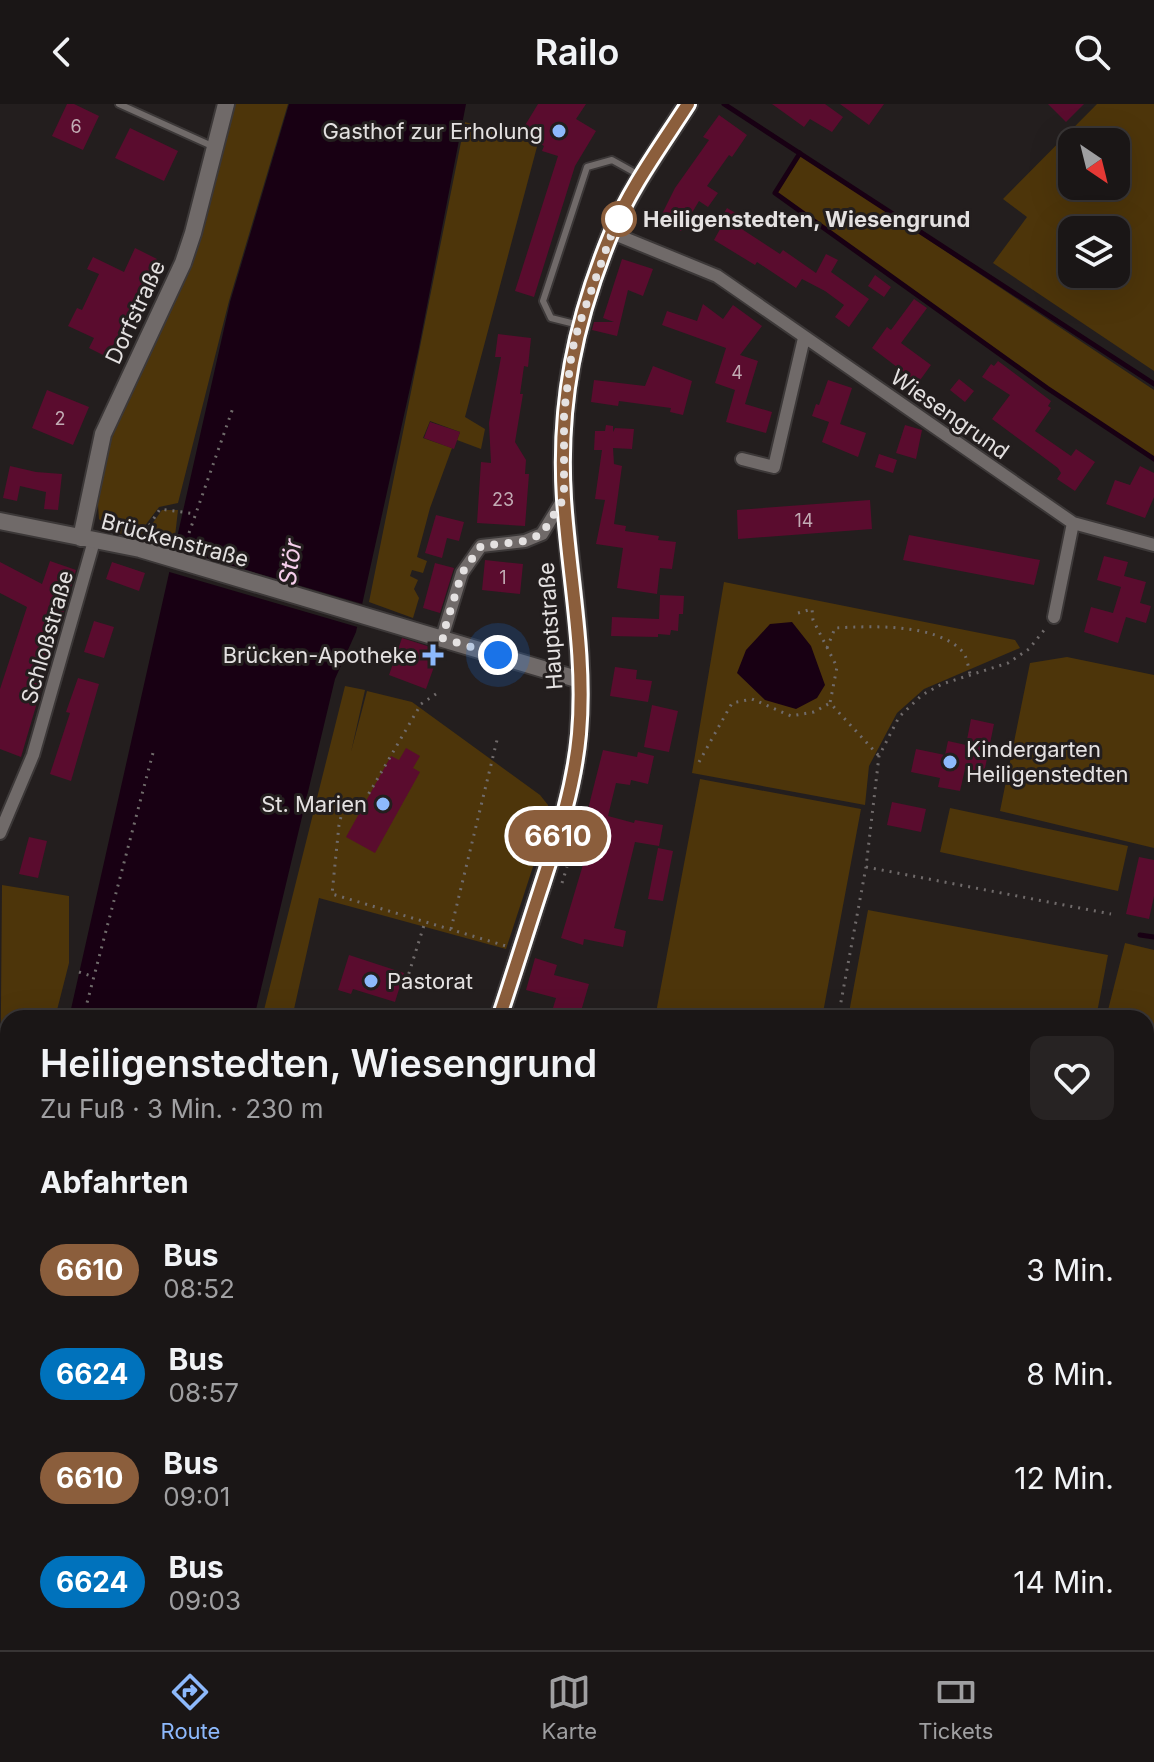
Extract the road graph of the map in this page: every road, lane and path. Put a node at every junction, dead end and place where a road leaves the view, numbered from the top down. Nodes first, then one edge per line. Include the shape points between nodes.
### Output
1 (119, 104) edge
2 (226, 104) edge
3 (688, 104) edge
4 (216, 147) junction
5 (642, 177) junction
6 (612, 233) junction
7 (579, 325) junction
8 (804, 338) junction
9 (234, 405) dead end
10 (742, 459) dead end
11 (564, 498) junction
12 (196, 514) junction
13 (0, 521) edge
14 (1073, 523) junction
15 (189, 533) dead end
16 (88, 539) junction
17 (1154, 545) edge
18 (144, 550) junction
19 (798, 613) dead end
20 (1054, 617) joint
21 (442, 638) junction
22 (827, 648) junction
23 (970, 674) junction
24 (580, 680) junction
25 (436, 694) dead end
26 (830, 703) junction
27 (498, 736) dead end
28 (154, 749) dead end
29 (879, 756) junction
30 (699, 762) dead end
31 (0, 833) edge
32 (567, 861) dead end
33 (866, 867) junction
34 (561, 886) dead end
35 (1111, 914) dead end
36 (425, 922) junction
37 (451, 929) junction
38 (521, 950) junction
39 (79, 972) dead end
40 (94, 977) junction
41 (404, 989) dead end
42 (85, 1010) edge
43 (502, 1010) edge
44 (839, 1010) edge

1 - 4 lane
2 - 4 street, Dorfstraße
3 - 5 main road, Hauptstraße
4 - 16 street, Dorfstraße via 183,263 103,434
5 - 6 main road, Hauptstraße
5 - 7 lane via 612,160 587,167 543,301 551,318
6 - 7 main road, Hauptstraße
6 - 8 street, Wiesengrund via 717,276
7 - 11 main road, Hauptstraße via 565,408
8 - 10 street via 774,467
8 - 14 street, Wiesengrund
9 - 12 path
11 - 21 street via 542,534 481,546 462,573
11 - 24 main road, Hauptstraße
12 - 15 path
12 - 18 path via 160,509 145,530
13 - 16 street, Brückenstraße
14 - 17 street, Wiesengrund
14 - 20 street
16 - 18 street, Brückenstraße
16 - 31 street, Schloßstraße via 33,755
18 - 21 street, Brückenstraße
19 - 22 path via 812,609
20 - 23 path via 1029,649 1008,663
21 - 24 street, Brückenstraße
22 - 23 path via 835,628 901,628 946,638 964,653
22 - 26 path via 837,667
23 - 29 path via 922,695 899,717
24 - 38 main road, Hauptstraße via 569,801
25 - 36 path via 421,704 361,807 344,804 332,894
26 - 29 path
26 - 30 path via 791,716 752,699 732,703
27 - 37 path
28 - 40 path
29 - 33 path
32 - 34 path
33 - 35 path
33 - 44 path
36 - 37 path
36 - 41 path
37 - 38 path
38 - 43 main road, Hauptstraße
39 - 40 path
40 - 42 path

